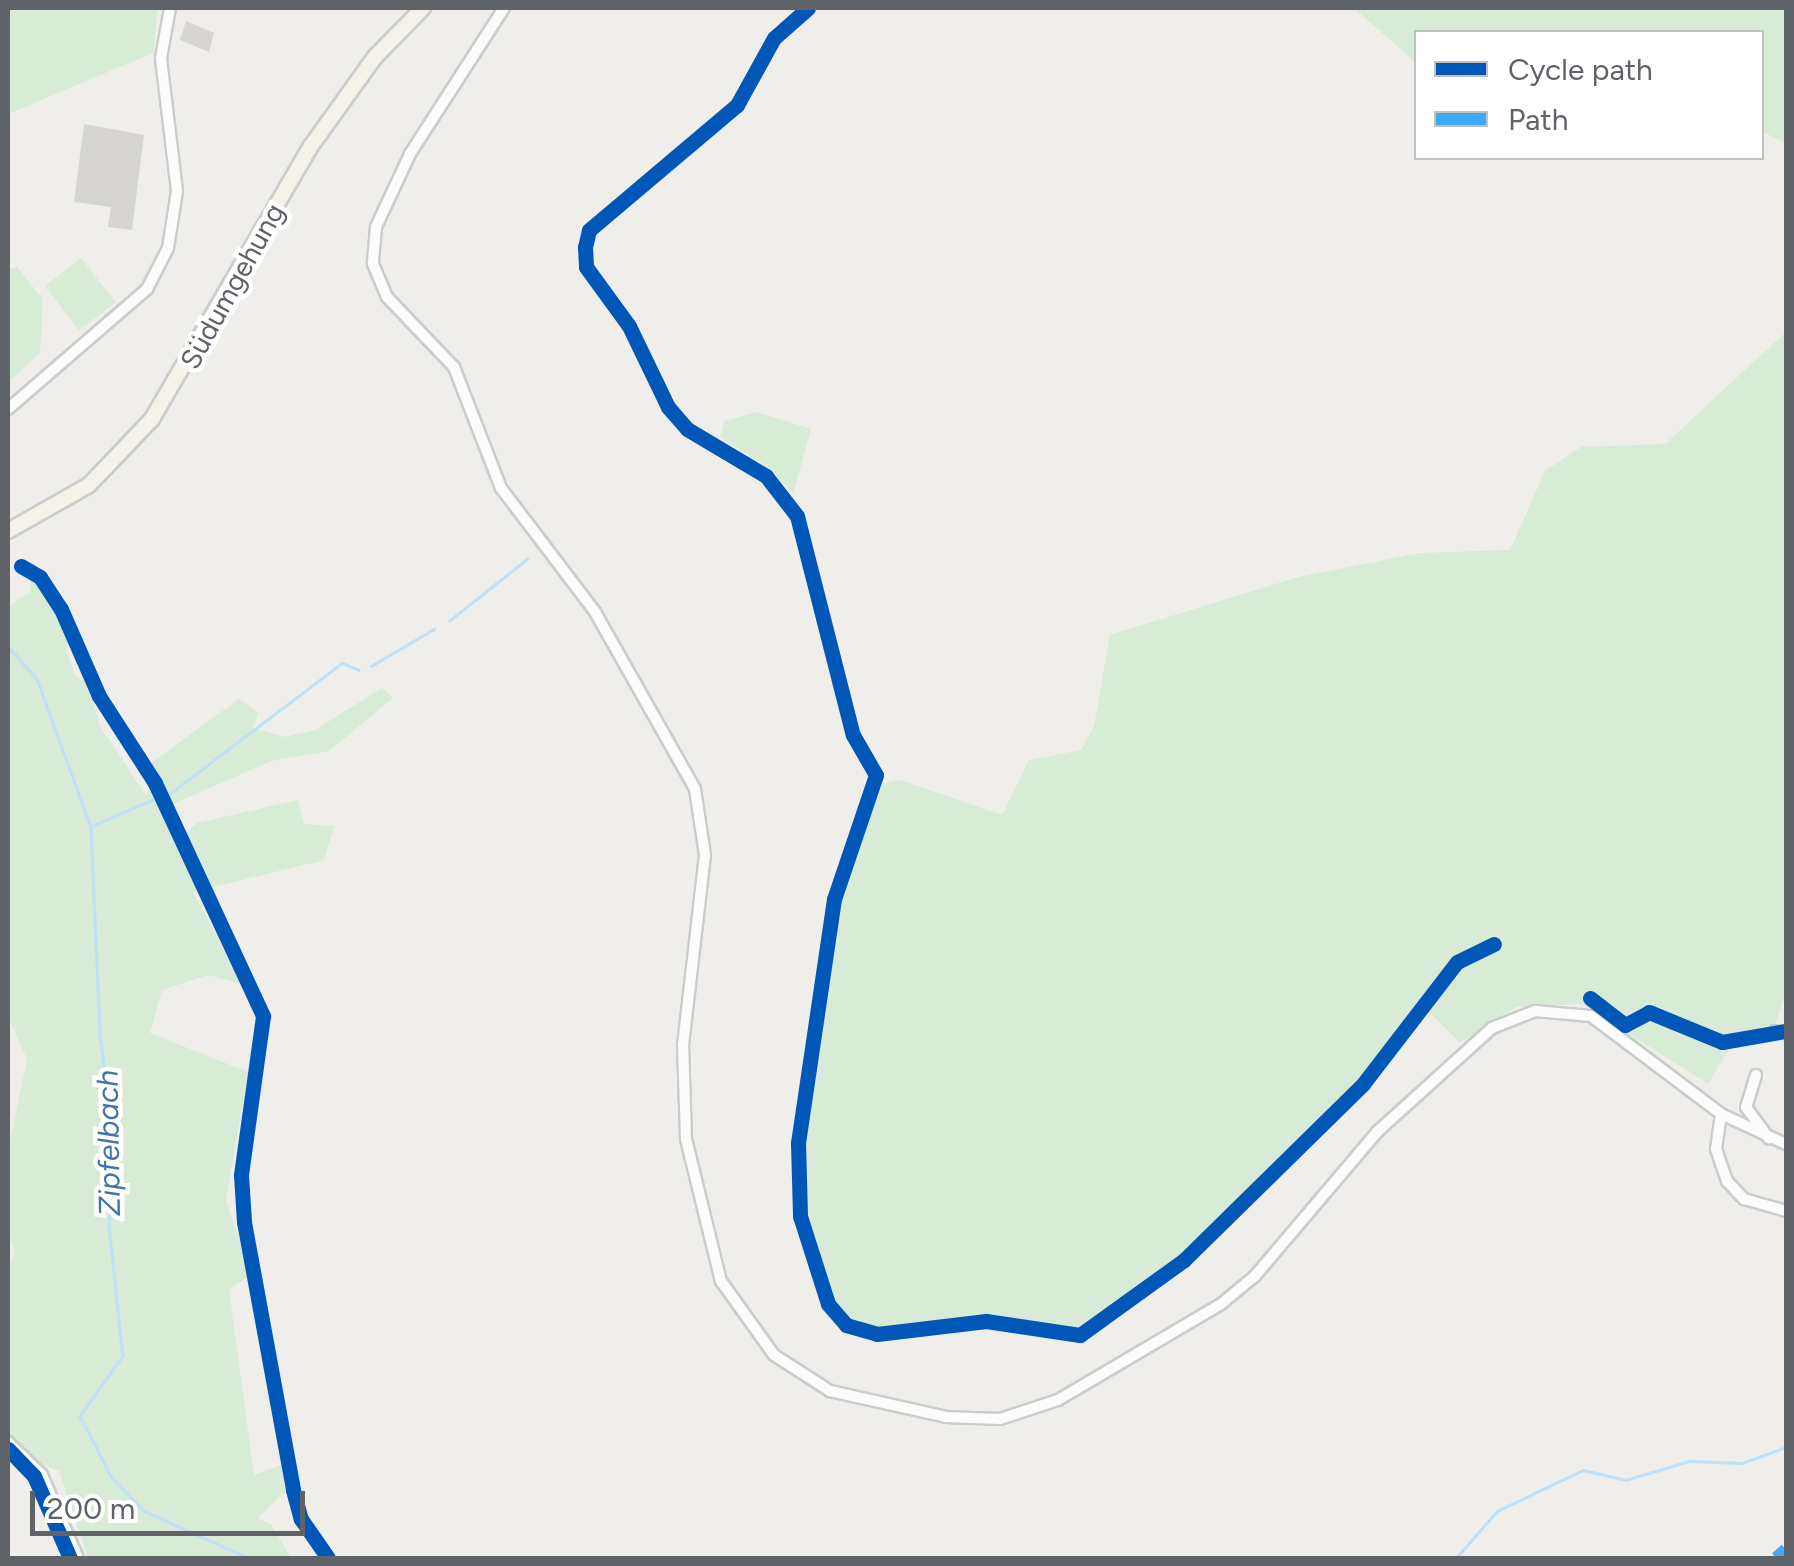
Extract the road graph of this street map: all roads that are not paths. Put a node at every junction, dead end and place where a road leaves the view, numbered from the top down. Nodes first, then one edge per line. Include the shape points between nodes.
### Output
1 (170, 8) edge
2 (423, 8) edge
3 (504, 8) edge
4 (8, 409) edge
5 (9, 530) edge
6 (1756, 1075) dead end
7 (1721, 1114) junction
8 (1769, 1139) junction
9 (1786, 1144) edge
10 (1786, 1211) edge
11 (8, 1442) edge
12 (78, 1558) edge

1 - 4 street via 161,58 176,191 168,248 139,297
2 - 5 main road, Südumgehung via 343,99 210,330 122,455 54,509
3 - 7 street via 410,154 376,227 373,264 387,297 454,366 501,488 595,612 694,789 705,856 683,1044 686,1139 721,1281 774,1355 851,1398 974,1420 1023,1415 1221,1304 1255,1276 1377,1132 1513,1016 1553,1008 1591,1016
6 - 8 street via 1746,1107
7 - 8 street
7 - 10 street via 1716,1149 1727,1181 1744,1199
8 - 9 street
11 - 12 street via 42,1475

